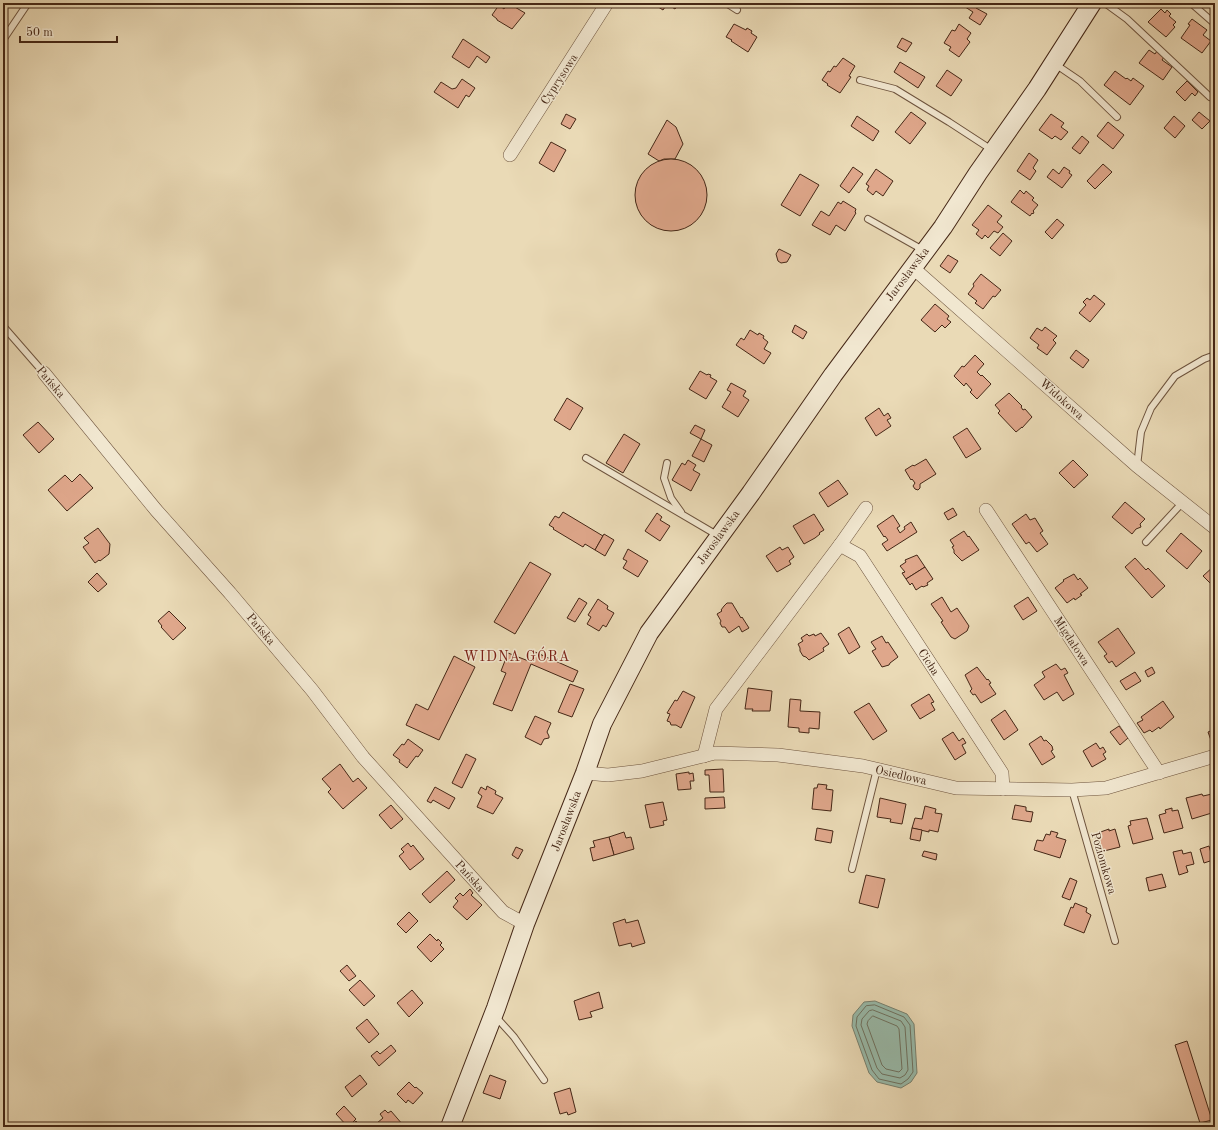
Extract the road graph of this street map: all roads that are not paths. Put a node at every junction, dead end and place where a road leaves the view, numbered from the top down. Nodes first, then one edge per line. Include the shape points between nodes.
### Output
1 (28, 3) edge
2 (607, 3) edge
3 (726, 3) edge
4 (1092, 3) edge
5 (1105, 3) edge
6 (1191, 3) edge
7 (737, 10) dead end
8 (1215, 24) edge
9 (3, 40) edge
10 (1053, 63) junction
11 (860, 80) dead end
12 (1210, 97) dead end
13 (1117, 118) dead end
14 (993, 151) junction
15 (510, 155) dead end
16 (868, 219) dead end
17 (925, 251) junction
18 (912, 267) junction
19 (3, 326) edge
20 (1215, 355) edge
21 (44, 373) joint
22 (586, 458) dead end
23 (667, 463) dead end
24 (1137, 466) junction
25 (1183, 502) junction
26 (866, 508) dead end
27 (986, 510) dead end
28 (683, 515) junction
29 (1215, 528) edge
30 (719, 536) junction
31 (1146, 542) dead end
32 (840, 545) junction
33 (704, 756) junction
34 (1215, 756) edge
35 (877, 769) junction
36 (585, 773) junction
37 (1159, 773) junction
38 (1003, 789) junction
39 (1072, 790) junction
40 (852, 869) dead end
41 (525, 924) junction
42 (1115, 941) dead end
43 (493, 1014) junction
44 (544, 1080) dead end
45 (450, 1127) edge

1 - 9 lane
2 - 15 street, Cyprysowa
3 - 7 lane
4 - 10 main road, Jarosławska
5 - 12 lane via 1127,19
6 - 8 lane
10 - 13 lane via 1080,81
10 - 14 main road, Jarosławska
11 - 14 lane via 895,89
14 - 17 main road, Jarosławska
16 - 17 lane
17 - 18 main road, Jarosławska
18 - 24 street, Widokowa
18 - 30 main road, Jarosławska
19 - 21 lane, Pańska
20 - 24 lane via 1175,376 1151,408 1141,432
21 - 41 street, Pańska via 156,510 312,690 363,757 502,912
22 - 28 lane
23 - 28 lane via 664,478 671,498
24 - 25 street, Widokowa
25 - 29 street, Widokowa
25 - 31 lane
26 - 32 street
27 - 37 street, Migdałowa
28 - 30 lane
30 - 36 main road, Jarosławska via 649,633 602,724
32 - 33 street via 716,709
32 - 38 street, Cicha via 860,556 1002,774
33 - 35 street, Osiedlowa via 716,753 778,755
33 - 36 street, Osiedlowa via 642,771
34 - 37 street, Osiedlowa
35 - 38 street, Osiedlowa via 956,788
35 - 40 lane
36 - 41 main road, Jarosławska
37 - 39 street, Osiedlowa via 1106,788
38 - 39 street, Osiedlowa
39 - 42 lane, Poziomkowa
41 - 43 main road, Jarosławska
43 - 44 lane via 514,1037
43 - 45 main road, Jarosławska

